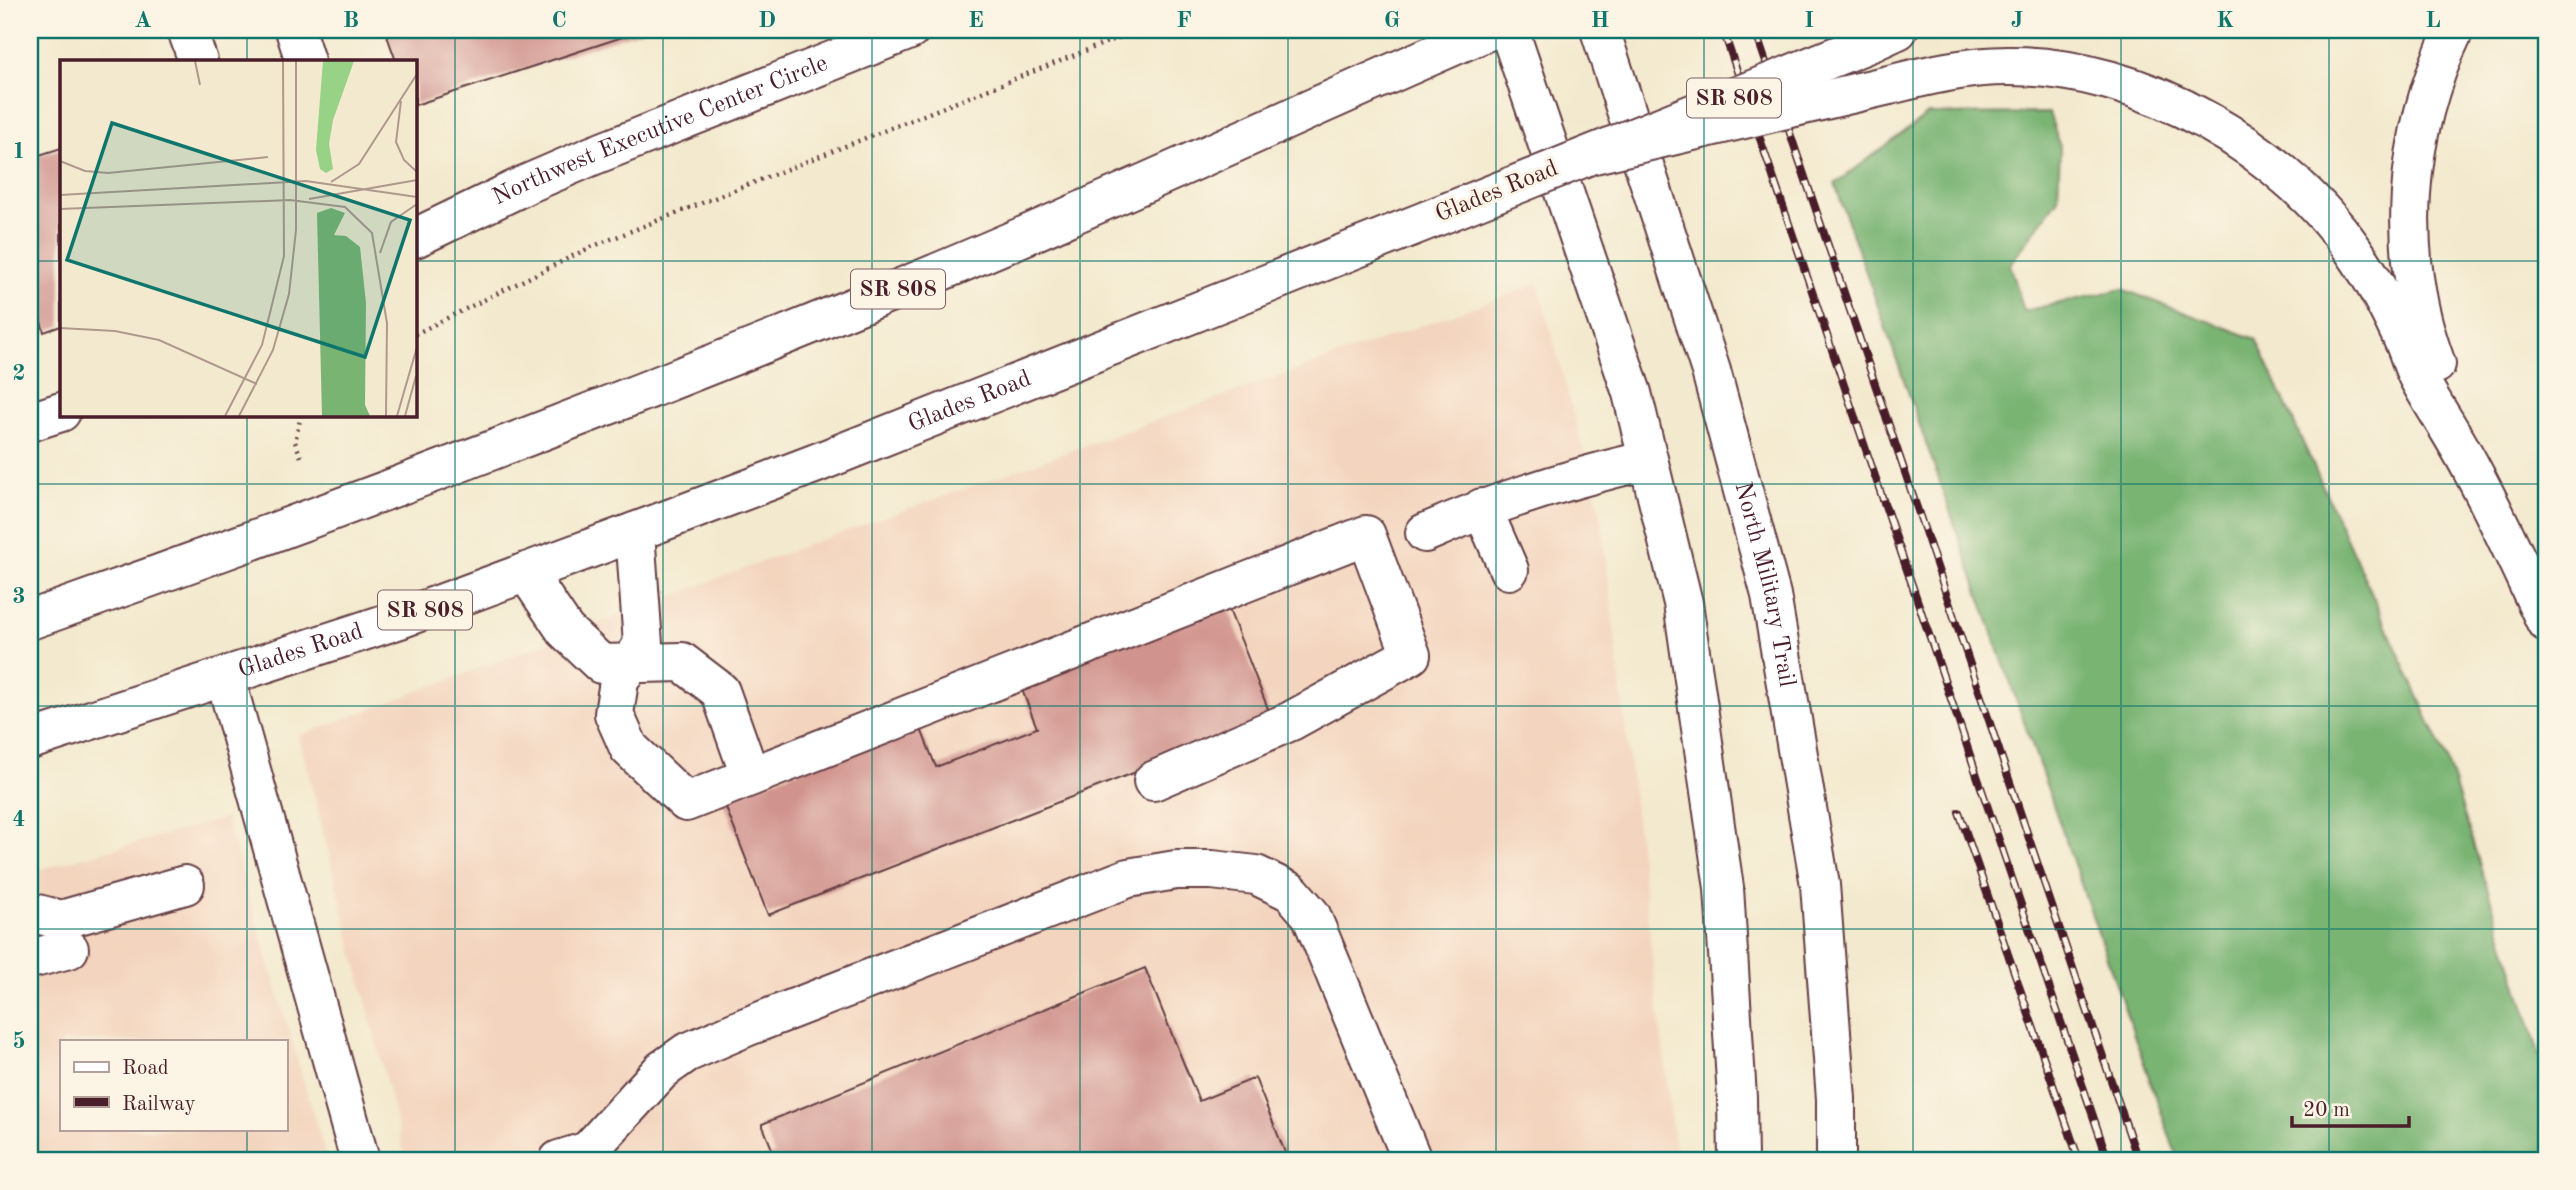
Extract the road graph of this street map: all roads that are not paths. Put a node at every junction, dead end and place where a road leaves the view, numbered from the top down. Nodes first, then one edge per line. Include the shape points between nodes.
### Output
1 (187, 30) edge
2 (295, 30) edge
3 (910, 30) edge
4 (1490, 30) edge
5 (1509, 30) edge
6 (1600, 30) edge
7 (2454, 30) edge
8 (1886, 35) edge
9 (198, 60) edge
10 (305, 60) edge
11 (1594, 154) junction
12 (416, 238) edge
13 (60, 412) edge
14 (30, 422) edge
15 (1648, 460) junction
16 (2472, 468) junction
17 (1482, 508) junction
18 (635, 532) junction
19 (1424, 533) dead end
20 (1509, 570) dead end
21 (526, 572) junction
22 (30, 620) edge
23 (2546, 622) edge
24 (638, 653) junction
25 (225, 677) junction
26 (30, 740) edge
27 (747, 766) dead end
28 (1153, 781) dead end
29 (184, 885) dead end
30 (30, 912) edge
31 (69, 949) dead end
32 (30, 959) edge
33 (360, 1160) edge
34 (559, 1160) edge
35 (1412, 1160) edge
36 (1738, 1160) edge
37 (1836, 1160) edge

1 - 9 main road
2 - 10 main road
3 - 12 main road, Northwest Executive Center Circle via 592,156
4 - 22 main road, SR 808 via 861,305 390,490
5 - 15 main road via 1632,393
6 - 37 main road, North Military Trail via 1711,371 1771,595 1820,885
7 - 16 main road via 2437,66 2418,135 2409,227 2426,337
8 - 11 main road, Glades Road / SR 808, bridge
11 - 16 main road, bridge via 1984,67 2061,70 2165,100 2236,137 2314,203 2359,258 2391,314 2418,377
11 - 18 main road, Glades Road / SR 808, bridge
13 - 14 main road
15 - 17 main road
15 - 36 main road via 1683,603 1724,888
16 - 23 main road
17 - 19 main road
17 - 20 main road
18 - 21 main road, Glades Road / SR 808
18 - 24 main road
21 - 24 main road via 565,630 601,664
21 - 25 main road, Glades Road / SR 808
24 - 27 main road via 682,662 720,691
24 - 28 main road via 619,681 614,714 629,748 686,802 1366,535 1411,655 1291,721
25 - 26 main road, Glades Road / SR 808
25 - 33 main road
29 - 30 main road via 61,920
31 - 32 main road
34 - 35 main road via 588,1151 662,1070 686,1053 1128,878 1176,870 1256,875 1291,892 1311,915

